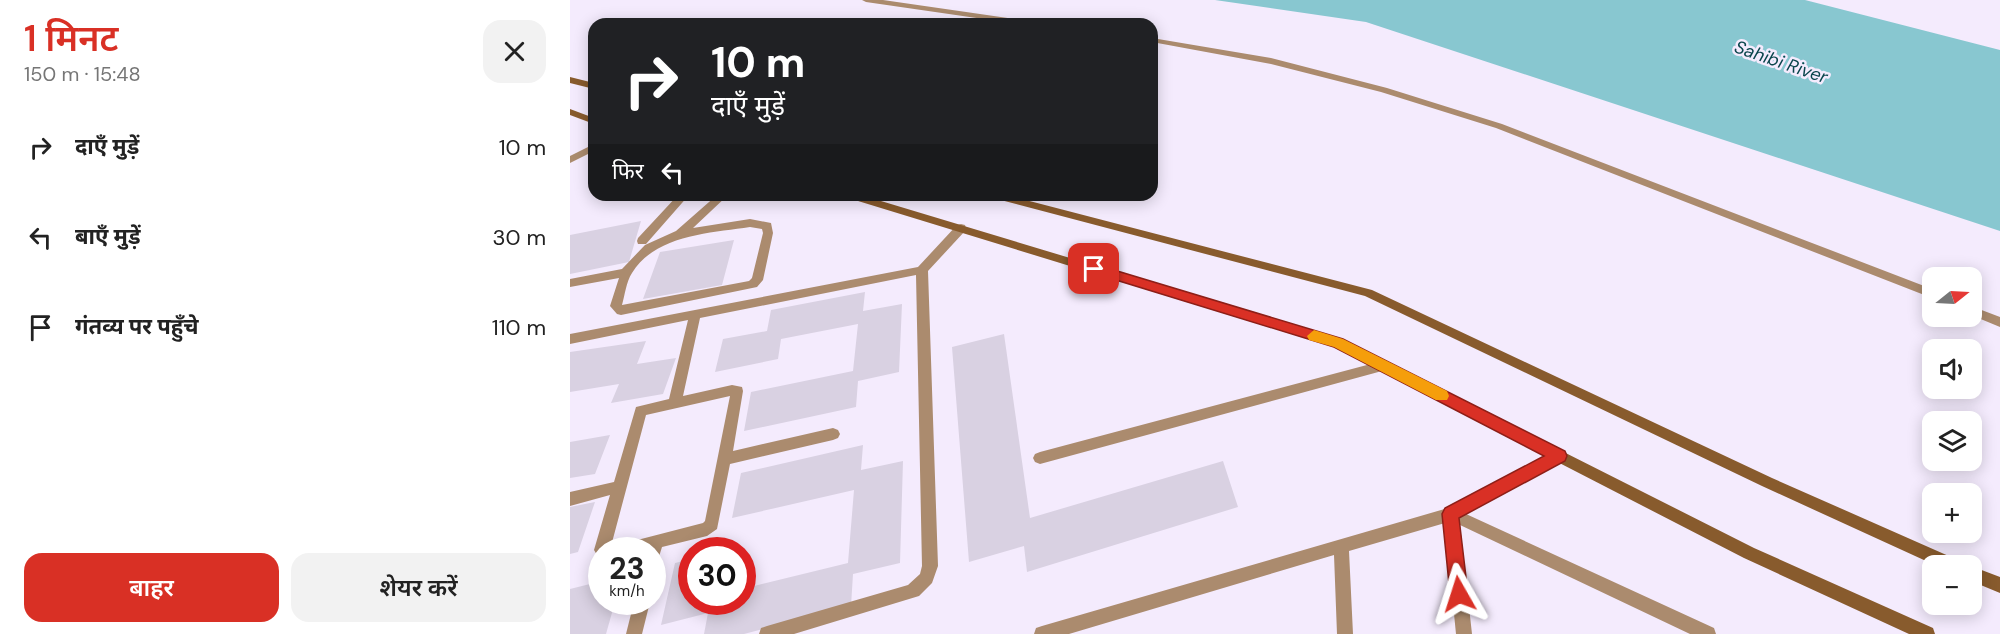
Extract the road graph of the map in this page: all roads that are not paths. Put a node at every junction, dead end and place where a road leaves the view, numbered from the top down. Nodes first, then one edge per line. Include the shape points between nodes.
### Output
1 (866, 0) edge
2 (993, 18) edge
3 (1158, 41) edge
4 (570, 80) edge
5 (588, 84) edge
6 (570, 112) edge
7 (588, 119) edge
8 (588, 150) edge
9 (570, 160) edge
10 (679, 201) edge
11 (716, 201) edge
12 (869, 201) edge
13 (1016, 201) edge
14 (961, 228) junction
15 (680, 234) junction
16 (642, 241) dead end
17 (922, 270) junction
18 (626, 273) junction
19 (570, 283) edge
20 (1922, 290) edge
21 (695, 315) junction
22 (1982, 315) edge
23 (2000, 322) edge
24 (570, 339) edge
25 (1382, 366) junction
26 (675, 402) junction
27 (833, 434) dead end
28 (1559, 456) junction
29 (1040, 458) dead end
30 (726, 459) junction
31 (618, 487) junction
32 (570, 499) edge
33 (1451, 514) junction
34 (605, 537) edge
35 (666, 539) edge
36 (1341, 546) junction
37 (1930, 555) edge
38 (1982, 578) edge
39 (2000, 585) edge
40 (639, 615) edge
41 (634, 634) edge
42 (767, 634) edge
43 (1042, 634) edge
44 (1345, 634) edge
45 (1464, 634) edge
46 (1708, 634) edge
47 (1927, 634) edge

1 - 2 street
3 - 20 street via 1271,61 1384,90 1499,126
4 - 5 street
6 - 7 street
8 - 9 street
10 - 16 street
11 - 15 street
12 - 14 street
13 - 37 street via 1368,293
14 - 17 street
14 - 25 street via 1338,343
15 - 18 street via 649,248
15 - 18 street via 763,224 768,233 757,280 745,286 621,311 616,306
17 - 21 street
17 - 42 street via 930,566 927,578 913,591 888,600
18 - 19 street
21 - 24 street
21 - 26 street
22 - 23 street
25 - 28 street
25 - 29 street
26 - 30 street via 737,391
26 - 31 street via 641,411
27 - 30 street
28 - 33 street
28 - 47 street via 1749,553
30 - 35 street via 712,524 707,529
31 - 32 street
31 - 34 street
33 - 36 street
33 - 45 street
33 - 46 street
36 - 43 street
36 - 44 street
38 - 39 street
40 - 41 street

